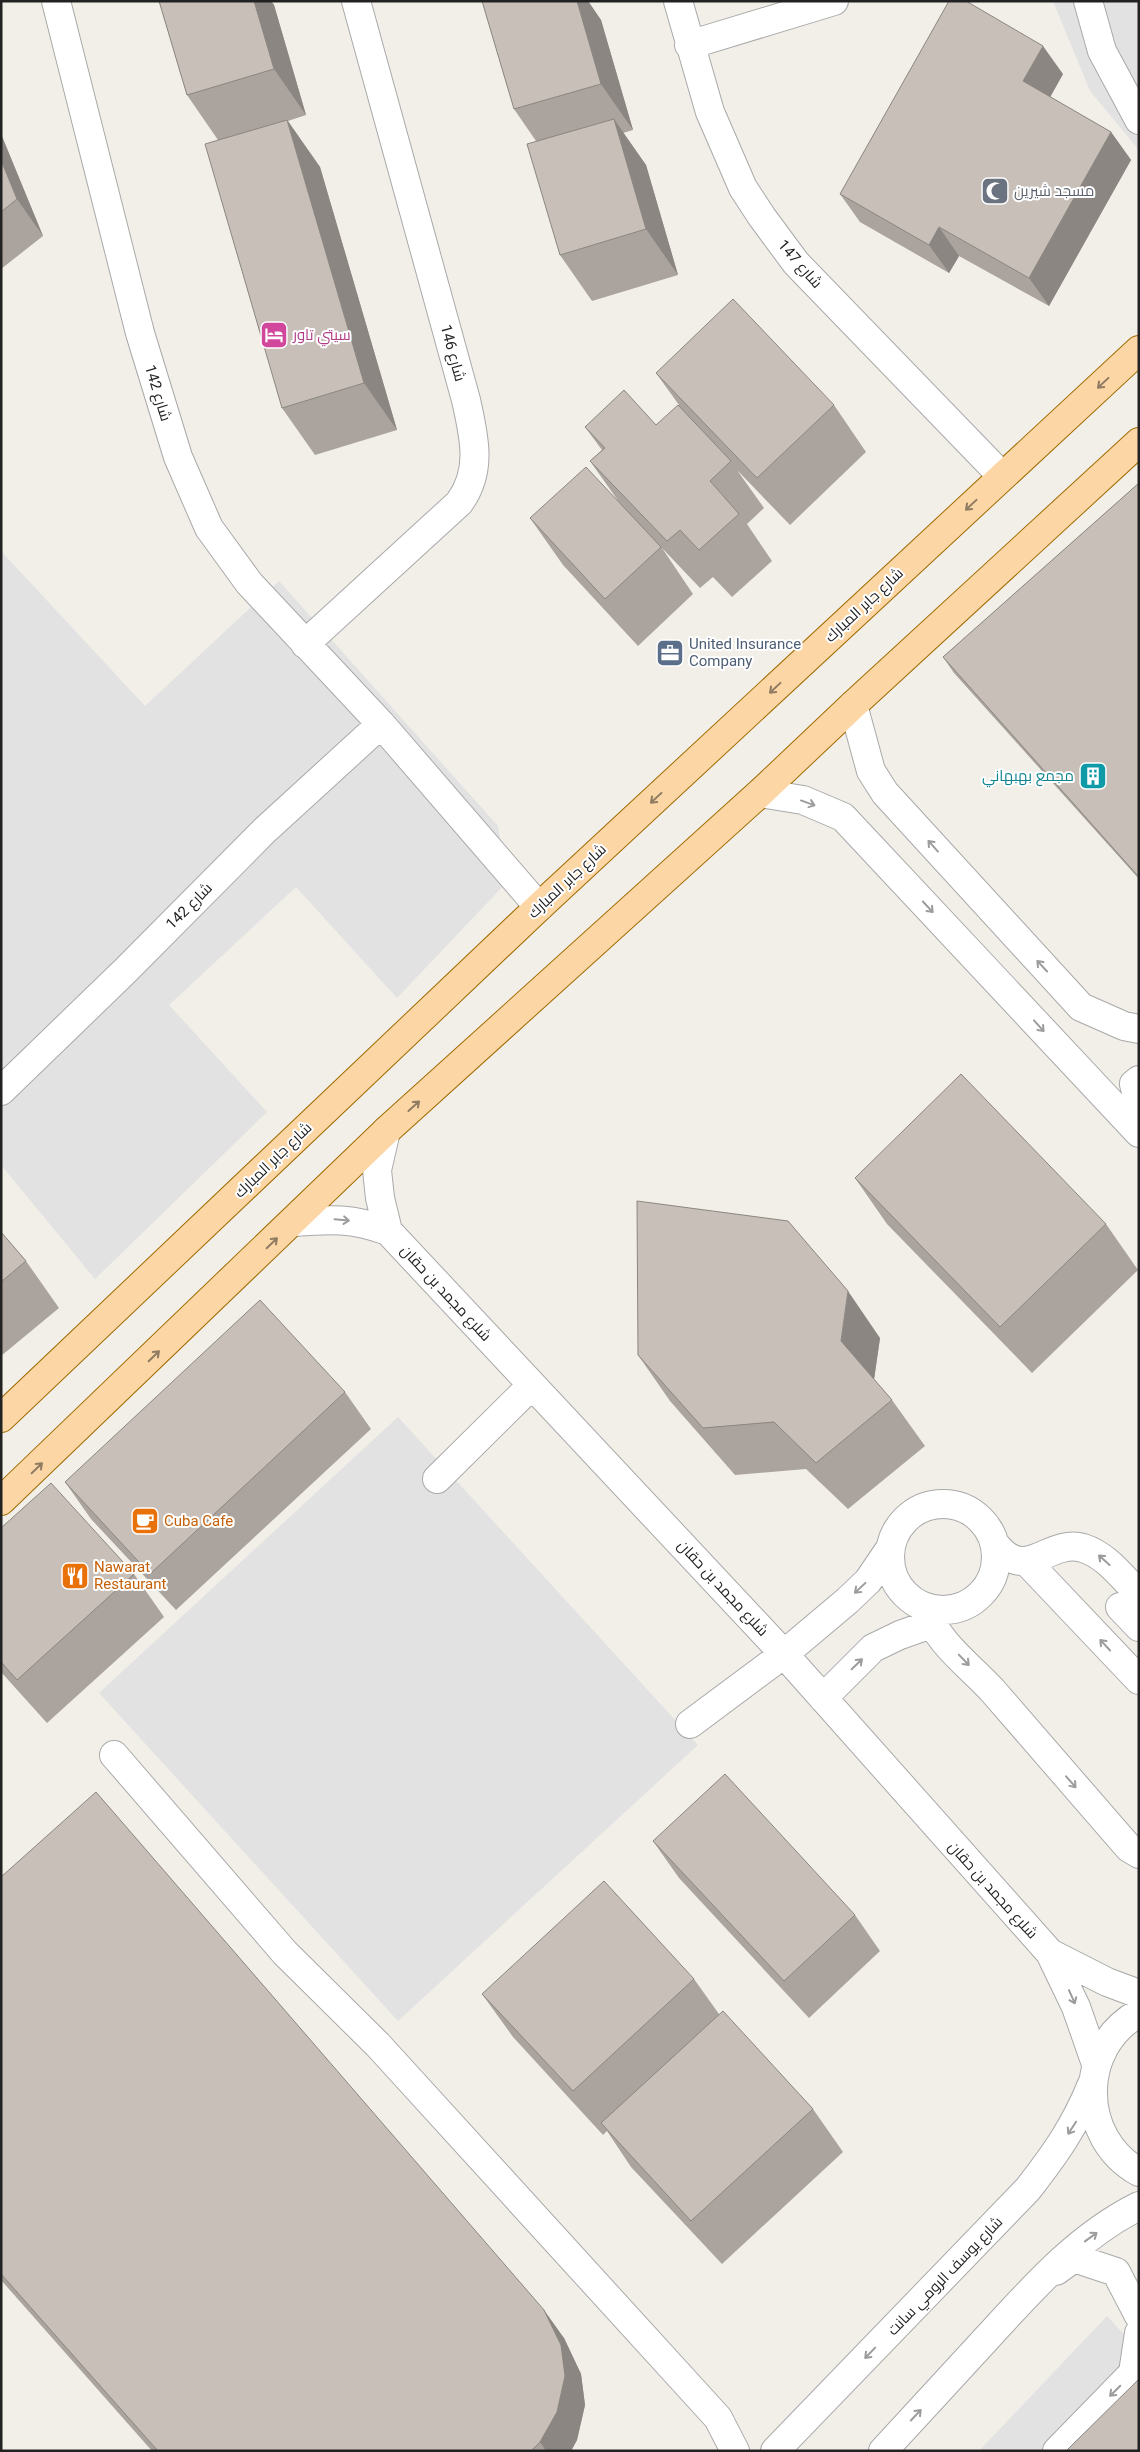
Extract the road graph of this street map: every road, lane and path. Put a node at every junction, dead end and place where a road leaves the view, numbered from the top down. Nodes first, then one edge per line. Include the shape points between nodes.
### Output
1 (56, 1) edge
2 (356, 1) edge
3 (678, 1) edge
4 (834, 1) edge
5 (1088, 1) edge
6 (689, 45) junction
7 (1139, 120) edge
8 (1139, 350) edge
9 (1139, 442) edge
10 (1002, 476) junction
11 (305, 644) junction
12 (852, 705) junction
13 (381, 724) junction
14 (760, 793) junction
15 (539, 907) junction
16 (1139, 1029) edge
17 (1139, 1080) edge
18 (1, 1091) edge
19 (1139, 1104) edge
20 (386, 1132) junction
21 (1139, 1133) edge
22 (294, 1222) junction
23 (388, 1231) junction
24 (532, 1385) junction
25 (1, 1418) edge
26 (437, 1479) dead end
27 (1, 1502) edge
28 (995, 1544) junction
29 (889, 1550) junction
30 (1027, 1562) junction
31 (1129, 1601) edge
32 (929, 1616) junction
33 (1139, 1627) edge
34 (784, 1654) junction
35 (1139, 1680) edge
36 (822, 1698) junction
37 (690, 1724) dead end
38 (114, 1755) dead end
39 (1139, 1854) edge
40 (1050, 1953) junction
41 (1139, 1994) edge
42 (1139, 2013) edge
43 (1094, 2074) junction
44 (1139, 2172) edge
45 (1139, 2206) edge
46 (1032, 2288) junction
47 (1139, 2316) edge
48 (1139, 2333) edge
49 (735, 2451) edge
50 (775, 2451) edge
51 (883, 2451) edge
52 (1056, 2451) edge

1 - 11 street, شارع 142 via 140,334 178,457 210,528 250,583
2 - 11 street, شارع 146 via 466,400 476,453 470,486 459,503
3 - 6 street, شارع 147
4 - 6 street
5 - 7 street via 1102,51
6 - 10 street, شارع 147 via 726,152 743,188 762,217 796,263
8 -> 10 main road, شارع جابر المبارك
9 - 12 main road
10 -> 15 main road, شارع جابر المبارك
11 - 13 street, شارع 142
12 - 14 main road
16 -> 12 street via 1081,1008 885,793 871,771
13 - 15 street, شارع 142
13 - 18 street, شارع 142 via 264,831
20 -> 14 main road
14 -> 21 street via 803,800 843,817
15 - 25 main road, شارع جابر المبارك
17 - 19 street via 1134,1084
20 - 22 main road
20 - 23 street, شلرع مجمد بن حقان via 377,1170
22 -> 23 street, شلرع مجمد بن حقان via 360,1221
27 -> 22 main road
23 - 24 street, شلرع مجمد بن حقان
24 - 26 street
24 - 34 street, شلرع مجمد بن حقان
28 - 29 street via 987,1527 974,1514 958,1505 940,1503 922,1507 906,1517 895,1532
28 - 30 street via 1010,1559
28 - 32 street via 996,1563 990,1582 979,1596 963,1606
29 - 32 street via 890,1568 897,1586
29 -> 34 street via 868,1581
31 -> 30 street via 1100,1555 1080,1547 1060,1549
35 -> 30 street
31 - 33 street
36 -> 32 street via 873,1648
32 -> 39 street via 1129,1848
34 - 36 street, شلرع مجمد بن حقان
34 - 37 street
36 - 40 street, شلرع مجمد بن حقان
38 - 49 street via 285,1953 378,2045 718,2418
40 - 41 street, شلرع مجمد بن حقان
40 -> 43 street, شلرع مجمد بن حقان via 1076,2007
42 - 43 street, شارع يوسف الرومي سانت via 1115,2032
43 - 44 street, شلرع مجمد بن حقان via 1092,2104 1104,2139 1116,2155
43 -> 50 street, شارع يوسف الرومي سانت via 1079,2116 1028,2189
46 -> 45 street via 1074,2249
46 - 47 street via 1074,2258 1116,2272
51 -> 46 street
48 -> 52 street via 1133,2373

